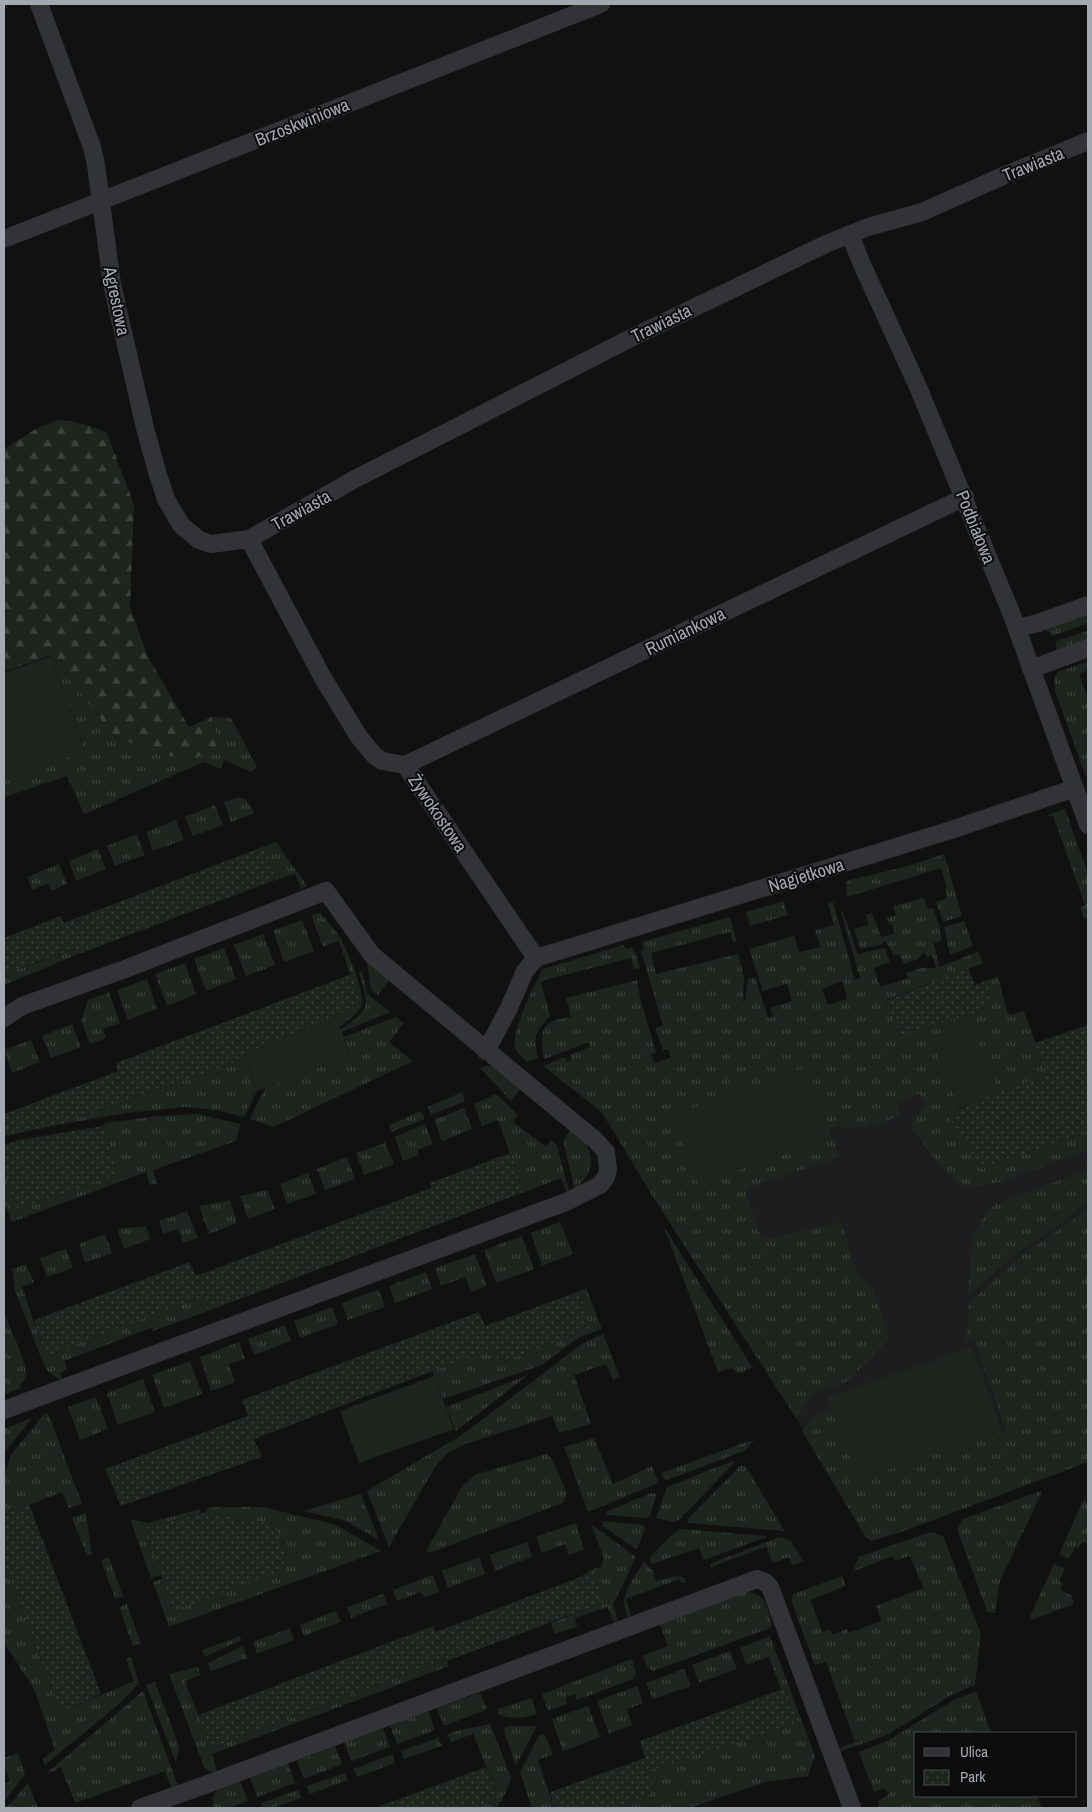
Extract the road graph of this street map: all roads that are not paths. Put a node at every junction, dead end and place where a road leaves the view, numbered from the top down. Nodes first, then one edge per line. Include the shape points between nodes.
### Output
1 (39, 4) edge
2 (601, 4) edge
3 (1088, 141) edge
4 (100, 202) junction
5 (850, 234) junction
6 (4, 239) edge
7 (965, 497) junction
8 (249, 539) junction
9 (1088, 605) edge
10 (1017, 628) junction
11 (1088, 648) edge
12 (1031, 669) junction
13 (405, 765) junction
14 (1075, 788) junction
15 (1088, 825) edge
16 (536, 958) junction
17 (4, 1018) edge
18 (486, 1050) junction
19 (4, 1410) edge
20 (140, 1808) edge
21 (852, 1808) edge

1 - 4 street, Agrestowa via 92,147
2 - 4 street, Brzoskwiniowa
3 - 5 street, Trawiasta via 922,212
4 - 6 street, Brzoskwiniowa
4 - 8 street, Agrestowa via 112,284 145,428 166,499 181,525 199,540 211,544
5 - 7 street, Podbiałowa
5 - 8 street, Trawiasta via 631,338 355,479
7 - 10 street, Podbiałowa
7 - 13 street, Rumiankowa
8 - 13 street, Żywokostowa via 323,678 359,737 382,760
9 - 10 street
10 - 12 street, Podbiałowa
11 - 12 street
12 - 14 street, Podbiałowa
13 - 16 street, Żywokostowa
14 - 15 street, Podbiałowa
14 - 16 street, Nagietkowa via 951,830
16 - 18 street via 525,971
17 - 18 street via 22,1006 326,891 372,955
18 - 19 street via 606,1152 608,1171 600,1185 566,1202
20 - 21 street via 757,1579 770,1588

